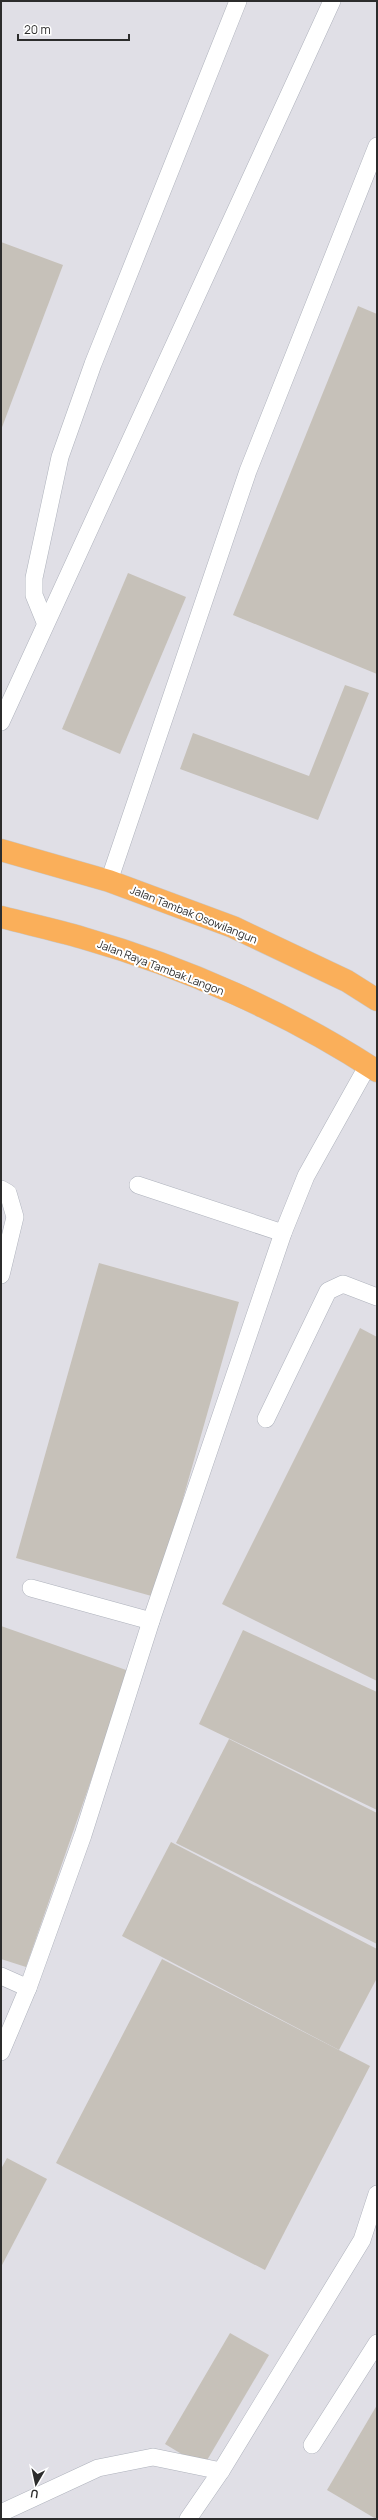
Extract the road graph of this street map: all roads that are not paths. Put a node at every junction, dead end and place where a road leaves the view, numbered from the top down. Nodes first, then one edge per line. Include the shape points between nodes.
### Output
1 (238, 1) edge
2 (332, 1) edge
3 (377, 146) edge
4 (45, 622) junction
5 (1, 722) edge
6 (1, 850) edge
7 (109, 880) junction
8 (1, 917) edge
9 (377, 1000) edge
10 (372, 1068) edge
11 (138, 1185) dead end
12 (1, 1189) edge
13 (283, 1233) junction
14 (1, 1275) edge
15 (377, 1297) edge
16 (266, 1419) dead end
17 (31, 1588) dead end
18 (151, 1621) junction
19 (1, 1976) edge
20 (28, 1988) junction
21 (1, 2052) edge
22 (377, 2194) edge
23 (377, 2343) edge
24 (312, 2446) dead end
25 (221, 2471) junction
26 (1, 2513) edge
27 (188, 2519) edge

1 - 4 lane via 93,364 60,457 34,578 34,594
2 - 4 lane
3 - 7 lane via 248,471
4 - 5 lane
6 - 7 highway, Jalan Tambak Osowilangun
7 - 9 highway, Jalan Tambak Osowilangun via 232,927 347,981
8 - 10 highway, Jalan Raya Tambak Langon via 84,938 198,978 300,1025
10 - 13 lane via 306,1176
11 - 13 lane
12 - 14 lane via 8,1193 15,1217
13 - 18 lane
15 - 16 lane via 343,1284 328,1291
17 - 18 lane
18 - 20 lane via 82,1835
19 - 20 lane
20 - 21 lane
22 - 25 lane via 362,2240
23 - 24 lane
25 - 26 lane via 153,2457 98,2468
25 - 27 lane

